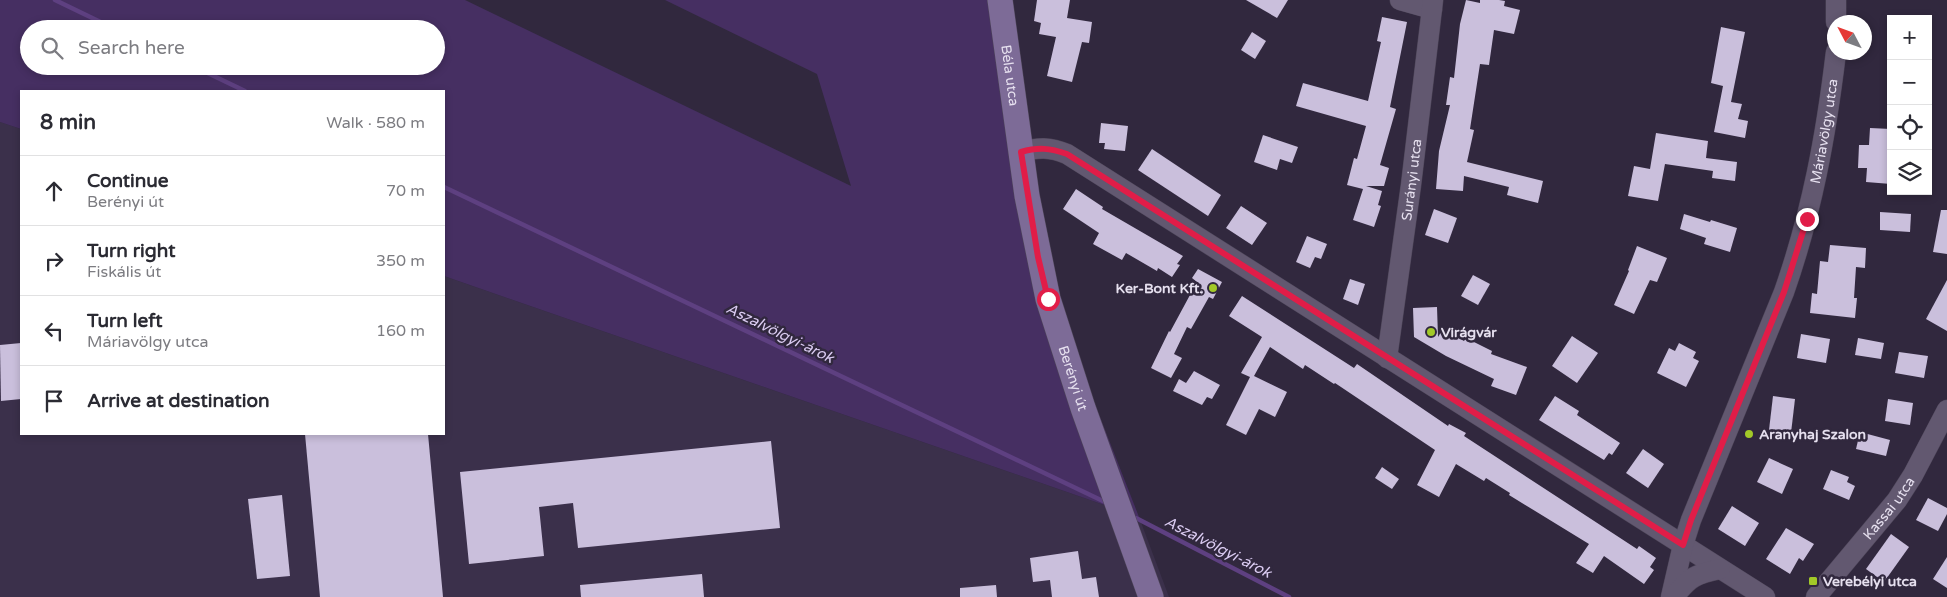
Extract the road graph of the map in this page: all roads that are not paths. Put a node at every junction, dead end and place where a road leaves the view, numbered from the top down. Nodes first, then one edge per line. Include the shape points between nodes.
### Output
1 (1000, 0) edge
2 (1400, 0) edge
3 (1836, 0) edge
4 (1432, 4) edge
5 (1836, 15) edge
6 (1835, 60) edge
7 (1021, 152) junction
8 (1387, 358) junction
9 (1947, 410) edge
10 (1683, 545) junction
11 (1720, 569) junction
12 (1151, 597) edge
13 (1672, 597) edge
14 (1764, 597) edge
15 (1816, 597) edge

1 - 7 main road, Béla utca
2 - 4 street
3 - 5 street
4 - 8 street, Surányi utca via 1412,185
6 - 10 street, Máriavölgy utca via 1828,122 1797,256
7 - 8 street via 1044,148 1067,154
7 - 12 main road, Berényi út via 1048,299 1083,408
8 - 10 street
9 - 15 street, Kassai utca via 1897,500
10 - 11 street
10 - 13 street, Máriavölgy utca
11 - 13 street via 1692,577
11 - 14 street

